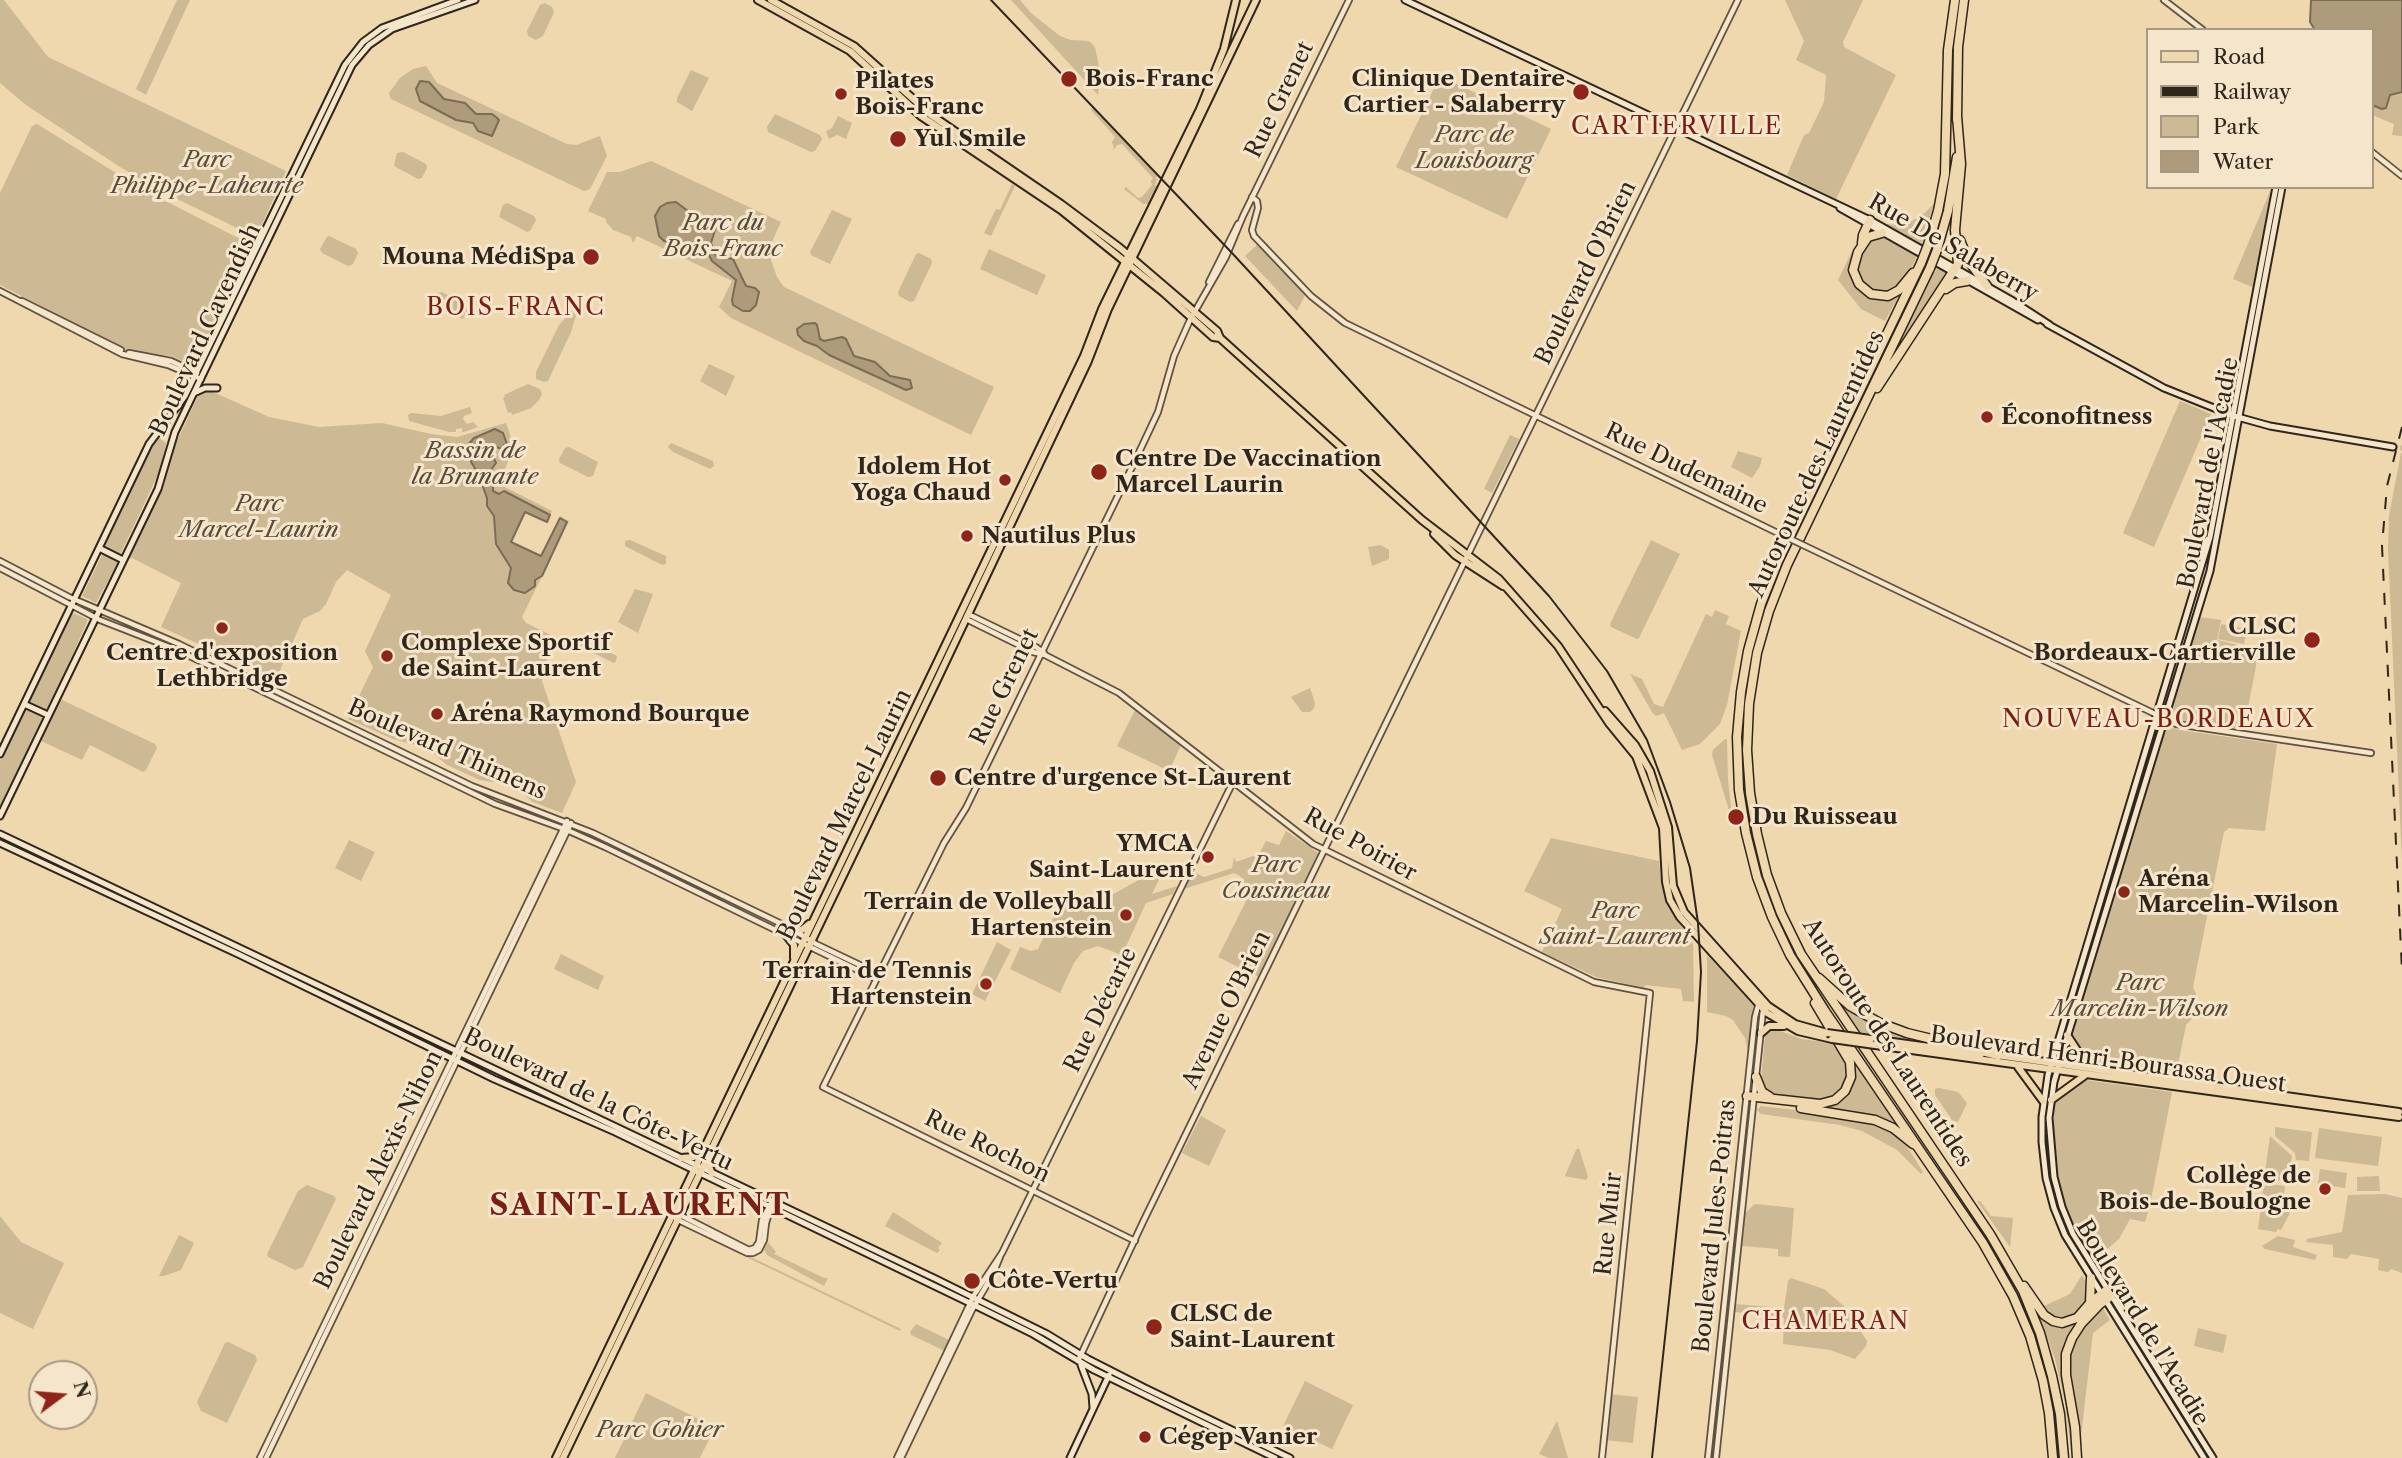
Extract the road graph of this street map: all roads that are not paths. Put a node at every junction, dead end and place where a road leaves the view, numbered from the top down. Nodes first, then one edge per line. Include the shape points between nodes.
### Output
1 (458, 0) edge
2 (475, 0) edge
3 (758, 0) edge
4 (771, 0) edge
5 (1236, 0) edge
6 (1256, 0) edge
7 (1349, 0) edge
8 (1405, 0) edge
9 (1738, 0) edge
10 (1955, 0) edge
11 (1964, 0) edge
12 (2164, 0) edge
13 (2200, 28) edge
14 (1957, 116) junction
15 (1676, 128) junction
16 (2374, 154) edge
17 (2402, 176) edge
18 (1165, 187) junction
19 (2276, 189) edge
20 (2282, 189) edge
21 (1252, 197) junction
22 (1869, 222) junction
23 (1955, 225) junction
24 (1882, 233) junction
25 (1862, 243) junction
26 (1137, 245) junction
27 (1116, 250) junction
28 (1130, 261) junction
29 (1921, 263) junction
30 (1955, 271) junction
31 (1144, 272) junction
32 (1121, 276) junction
33 (1967, 281) junction
34 (1987, 286) junction
35 (3, 293) edge
36 (1939, 296) junction
37 (232, 309) junction
38 (1194, 314) junction
39 (2050, 325) junction
40 (199, 376) junction
41 (217, 388) dead end
42 (194, 393) junction
43 (1865, 404) junction
44 (1536, 416) junction
45 (2237, 417) junction
46 (156, 433) junction
47 (172, 440) junction
48 (2393, 446) tunnel mouth
49 (2210, 537) junction
50 (99, 548) junction
51 (1467, 559) junction
52 (124, 560) junction
53 (0, 561) edge
54 (2192, 567) dead end
55 (0, 568) edge
56 (75, 599) junction
57 (72, 606) junction
58 (99, 611) junction
59 (963, 614) junction
60 (95, 618) junction
61 (1043, 653) junction
62 (24, 704) junction
63 (48, 715) junction
64 (2157, 715) junction
65 (2163, 718) junction
66 (2371, 753) dead end
67 (0, 754) edge
68 (1233, 782) junction
69 (0, 816) edge
70 (569, 822) junction
71 (565, 829) junction
72 (0, 834) edge
73 (859, 836) junction
74 (0, 843) edge
75 (1325, 851) junction
76 (817, 914) junction
77 (788, 931) junction
78 (808, 942) junction
79 (1793, 960) junction
80 (792, 966) junction
81 (1812, 971) junction
82 (877, 976) junction
83 (1650, 993) joint
84 (1761, 1003) junction
85 (1787, 1026) junction
86 (1761, 1033) junction
87 (2067, 1035) junction
88 (1829, 1036) junction
89 (1873, 1042) junction
90 (458, 1052) junction
91 (1998, 1055) junction
92 (455, 1060) junction
93 (2055, 1063) junction
94 (2018, 1067) junction
95 (2088, 1068) junction
96 (2053, 1071) junction
97 (2084, 1076) junction
98 (1756, 1077) junction
99 (823, 1087) joint
100 (1750, 1099) junction
101 (1783, 1100) junction
102 (2047, 1100) junction
103 (1920, 1149) junction
104 (705, 1155) junction
105 (681, 1158) junction
106 (697, 1170) junction
107 (712, 1174) junction
108 (1033, 1189) junction
109 (770, 1206) junction
110 (682, 1207) junction
111 (675, 1216) junction
112 (688, 1219) junction
113 (698, 1226) junction
114 (2072, 1231) junction
115 (2065, 1235) junction
116 (1135, 1241) junction
117 (760, 1248) junction
118 (748, 1252) junction
119 (2001, 1252) junction
120 (763, 1255) dead end
121 (2091, 1278) junction
122 (2106, 1295) junction
123 (974, 1302) junction
124 (2090, 1303) junction
125 (1725, 1306) junction
126 (1732, 1306) junction
127 (1080, 1358) junction
128 (1110, 1374) junction
129 (1092, 1412) junction
130 (260, 1458) edge
131 (266, 1458) edge
132 (556, 1458) edge
133 (563, 1458) edge
134 (899, 1458) edge
135 (1070, 1458) edge
136 (1275, 1458) edge
137 (1290, 1458) edge
138 (1602, 1458) edge
139 (1708, 1458) edge
140 (1716, 1458) edge
141 (2053, 1458) edge
142 (2066, 1458) edge
143 (2077, 1458) edge
144 (2204, 1458) edge
145 (2213, 1458) edge

1 - 37 main road, Boulevard Cavendish via 385,27 350,57
2 - 37 main road, Boulevard Cavendish via 395,28 360,54
3 - 27 main road, Boulevard Henri-Bourassa Ouest via 850,51 926,120
4 - 27 main road, Boulevard Henri-Bourassa Ouest via 851,44 934,117 1061,204
5 - 18 main road via 1222,53
6 - 18 main road
7 - 21 street, Rue Grenet
8 - 15 main road, Rue De Salaberry
9 - 15 street, Boulevard O'Brien
10 - 29 highway, Autoroute des Laurentides, bridge via 1948,50 1945,174
11 - 14 highway, Autoroute des Laurentides
12 - 13 street
14 - 23 highway via 1961,164
14 - 43 highway, Autoroute des Laurentides, bridge via 1954,181 1937,250
15 - 22 main road, Rue De Salaberry
15 - 44 street, Boulevard O'Brien
16 - 17 street
18 - 26 main road, Boulevard Marcel-Laurin
19 - 45 main road, Boulevard de l'Acadie
20 - 45 main road, Boulevard de l'Acadie
21 - 38 street, Rue Grenet
21 - 44 street, Rue Dudemaine via 1258,208 1253,234 1327,310 1376,340
22 - 24 main road, Rue De Salaberry
22 - 25 highway
22 - 30 main road, Rue De Salaberry
23 - 30 highway via 1959,257
23 - 34 highway via 1965,255
24 - 25 highway
24 - 30 main road, Rue De Salaberry
25 - 29 highway via 1854,272 1860,286 1871,294 1897,292
26 - 27 main road
26 - 28 main road, Boulevard Marcel-Laurin
26 - 31 main road
27 - 28 main road, Boulevard Henri-Bourassa Ouest
27 - 32 main road
28 - 31 main road, Boulevard Henri-Bourassa Ouest
28 - 32 main road, Boulevard Marcel-Laurin
29 - 79 highway, Autoroute des Laurentides via 1773,571 1745,664 1737,747 1744,824 1763,896
30 - 33 main road, Rue De Salaberry
30 - 34 main road, Rue De Salaberry
30 - 36 highway
31 - 32 main road
31 - 38 main road, Boulevard Henri-Bourassa Ouest
32 - 59 main road, Boulevard Marcel-Laurin via 1088,361
33 - 36 highway
33 - 39 main road, Rue De Salaberry
34 - 39 main road, Rue De Salaberry
35 - 40 street via 125,355
36 - 43 highway
37 - 40 main road, Boulevard Cavendish
38 - 51 main road, Boulevard Henri-Bourassa Ouest
38 - 61 street, Rue Grenet via 1171,362 1158,412
39 - 45 main road, Rue De Salaberry via 2154,383
40 - 42 main road, Boulevard Cavendish
40 - 46 main road, Boulevard Cavendish
41 - 42 main road
42 - 47 main road, Boulevard Cavendish
43 - 81 highway, Autoroute des Laurentides via 1775,595 1757,653 1749,711 1749,784 1761,855 1786,923
44 - 51 street, Boulevard O'Brien
44 - 64 street, Rue Dudemaine, bridge
45 - 48 main road, Rue De Salaberry via 2248,423
45 - 49 main road, Boulevard de l'Acadie
45 - 65 main road, Boulevard de l'Acadie via 2210,572
46 - 47 main road
46 - 50 main road, Boulevard Cavendish
47 - 52 main road, Boulevard Cavendish via 161,481
49 - 54 main road
49 - 64 main road, Boulevard de l'Acadie
50 - 52 main road
50 - 56 main road, Boulevard Cavendish
51 - 75 street, Avenue O'Brien
51 - 84 main road, Boulevard Henri-Bourassa Ouest via 1493,574 1554,641 1634,753 1664,831 1665,882 1674,909
52 - 58 main road, Boulevard Cavendish
53 - 56 street, Boulevard Thimens
55 - 57 street, Boulevard Thimens
56 - 57 main road, Boulevard Cavendish
56 - 58 street, Boulevard Thimens
57 - 60 street, Boulevard Thimens
57 - 62 main road, Boulevard Cavendish
58 - 60 main road, Boulevard Cavendish
58 - 70 street, Boulevard Thimens via 175,642 479,789
59 - 61 street, Rue Poirier
59 - 73 main road, Boulevard Marcel-Laurin
60 - 63 main road, Boulevard Cavendish
60 - 71 street, Boulevard Thimens via 177,650 495,804
61 - 68 street, Rue Poirier via 1119,693
61 - 82 street, Rue Grenet
62 - 63 main road
62 - 67 main road, Boulevard Cavendish
63 - 69 main road, Boulevard Cavendish
64 - 65 street, Rue Dudemaine
64 - 93 main road, Boulevard de l'Acadie
65 - 66 street, Rue Dudemaine via 2182,726
65 - 87 main road, Boulevard de l'Acadie
68 - 75 street, Rue Poirier
68 - 108 street, Rue Décarie
70 - 71 street, Boulevard Alexis-Nihon
70 - 77 street, Boulevard Thimens
71 - 77 street, Boulevard Thimens
71 - 90 street, Boulevard Alexis-Nihon
72 - 90 main road, Boulevard de la Côte-Vertu
73 - 76 main road, Boulevard Marcel-Laurin
73 - 78 main road, Boulevard Marcel-Laurin
74 - 92 main road, Boulevard de la Côte-Vertu
75 - 83 street, Rue Poirier via 1586,979
75 - 116 street, Avenue O'Brien
76 - 77 main road via 804,930
76 - 78 main road, Boulevard Marcel-Laurin
77 - 78 street, Boulevard Thimens
77 - 80 main road via 795,949
78 - 80 main road, Boulevard Marcel-Laurin
78 - 82 street, Boulevard Thimens
78 - 104 main road, Boulevard Marcel-Laurin
79 - 101 highway via 1847,1055 1851,1073 1845,1091 1833,1101
79 - 103 highway, Autoroute des Laurentides
80 - 104 main road, Boulevard Marcel-Laurin
81 - 91 highway via 1850,1006 1880,1023
81 - 119 highway, Autoroute des Laurentides
82 - 99 street, Rue Grenet
83 - 138 street, Rue Muir
84 - 85 main road, Boulevard Henri-Bourassa Ouest
84 - 86 street, Boulevard Jules-Poitras
84 - 88 main road, Boulevard Henri-Bourassa Ouest via 1795,1024
84 - 100 street, Boulevard Jules-Poitras
85 - 86 main road via 1770,1026
85 - 88 main road, Boulevard Henri-Bourassa Ouest
86 - 98 street, Boulevard Jules-Poitras
87 - 93 main road, Boulevard de l'Acadie
87 - 95 main road
88 - 89 main road, Boulevard Henri-Bourassa Ouest, bridge
89 - 91 main road, Boulevard Henri-Bourassa Ouest
89 - 94 main road, Boulevard Henri-Bourassa Ouest
90 - 92 street, Boulevard Alexis-Nihon
90 - 105 main road, Boulevard de la Côte-Vertu
91 - 93 main road, Boulevard Henri-Bourassa Ouest
92 - 106 main road, Boulevard de la Côte-Vertu
92 - 130 street, Boulevard Alexis-Nihon
92 - 131 street, Boulevard Alexis-Nihon
93 - 95 main road, Boulevard Henri-Bourassa Ouest
93 - 96 main road, Boulevard de l'Acadie
94 - 96 main road, Boulevard Henri-Bourassa Ouest
94 - 102 main road
95 - 97 main road, Boulevard Henri-Bourassa Ouest via 2399,1114
96 - 97 main road, Boulevard Henri-Bourassa Ouest
96 - 102 main road, Boulevard de l'Acadie
97 - 102 main road
98 - 100 street, Boulevard Jules-Poitras
98 - 101 highway via 1763,1094
99 - 108 street, Rue Rochon
100 - 101 highway
100 - 103 highway via 1875,1119
100 - 125 street, Boulevard Jules-Poitras
100 - 126 street, Boulevard Jules-Poitras
102 - 114 main road, Boulevard de l'Acadie via 2052,1167
102 - 115 main road, Boulevard de l'Acadie via 2042,1142 2046,1178
103 - 141 highway, Autoroute des Laurentides via 1994,1260 2017,1304 2044,1387
104 - 105 main road
104 - 106 main road, Boulevard Marcel-Laurin
104 - 107 main road
105 - 106 main road, Boulevard de la Côte-Vertu
106 - 107 main road, Boulevard de la Côte-Vertu
106 - 109 main road, Boulevard de la Côte-Vertu
106 - 110 main road, Boulevard Marcel-Laurin
106 - 111 main road, Boulevard Marcel-Laurin
107 - 109 main road, Boulevard de la Côte-Vertu
108 - 116 street, Rue Rochon
108 - 123 street, Rue Décarie
109 - 117 street
109 - 118 street via 761,1222 757,1246
109 - 123 main road, Boulevard de la Côte-Vertu
110 - 111 main road, Boulevard Marcel-Laurin
110 - 112 main road
111 - 112 street
111 - 113 street
111 - 132 main road, Boulevard Marcel-Laurin
111 - 133 main road, Boulevard Marcel-Laurin
112 - 113 street
113 - 118 street
114 - 115 main road
114 - 122 main road, Boulevard de l'Acadie
115 - 121 main road, Boulevard de l'Acadie
116 - 127 street, Avenue O'Brien
117 - 118 street
117 - 120 street
119 - 124 highway via 2049,1319 2070,1321
119 - 142 highway, Autoroute des Laurentides via 2020,1285 2051,1368
121 - 122 main road, Boulevard de l'Acadie
121 - 124 highway
122 - 124 highway
122 - 143 highway via 2078,1328 2066,1354
122 - 144 main road, Boulevard de l'Acadie
122 - 145 main road, Boulevard de l'Acadie
123 - 127 main road, Boulevard de la Côte-Vertu
123 - 134 street, Rue Décarie
125 - 126 street
125 - 139 street, Boulevard Jules-Poitras
126 - 140 street, Boulevard Jules-Poitras
127 - 128 main road, Boulevard de la Côte-Vertu
127 - 129 main road via 1093,1394
128 - 129 main road
128 - 136 main road, Boulevard de la Côte-Vertu
128 - 137 main road, Boulevard de la Côte-Vertu
129 - 135 main road

